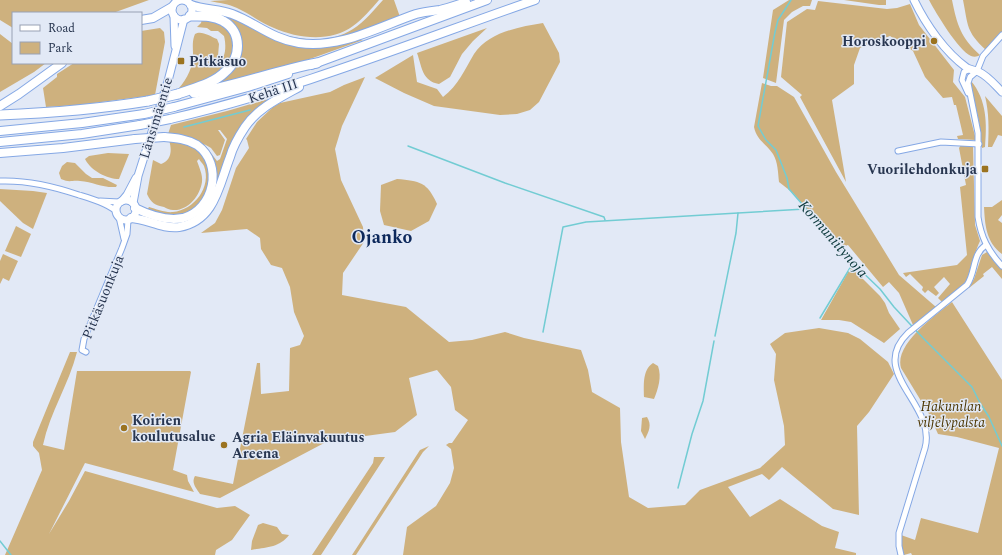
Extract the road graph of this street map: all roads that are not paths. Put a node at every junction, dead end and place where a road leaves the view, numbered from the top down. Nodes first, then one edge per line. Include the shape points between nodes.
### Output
1 (472, 0) edge
2 (487, 0) edge
3 (535, 0) edge
4 (914, 0) edge
5 (917, 0) edge
6 (189, 3) edge
7 (172, 7) junction
8 (174, 16) junction
9 (187, 17) junction
10 (142, 20) edge
11 (1002, 35) edge
12 (174, 61) junction
13 (317, 63) junction
14 (61, 64) edge
15 (969, 69) junction
16 (978, 69) junction
17 (319, 76) junction
18 (1002, 91) edge
19 (178, 94) junction
20 (970, 96) junction
21 (0, 106) edge
22 (5, 115) edge
23 (0, 131) edge
24 (0, 142) edge
25 (978, 144) junction
26 (898, 151) dead end
27 (0, 153) edge
28 (138, 176) junction
29 (0, 181) edge
30 (99, 201) junction
31 (121, 201) junction
32 (134, 206) junction
33 (117, 214) junction
34 (129, 219) junction
35 (124, 239) junction
36 (986, 245) junction
37 (1002, 266) edge
38 (86, 352) dead end
39 (901, 555) edge

1 - 6 highway via 418,14 340,41 314,44 281,39 232,14 202,9
2 - 13 highway, Kehä III
3 - 17 highway, Kehä III
4 - 15 main road via 940,41
5 - 16 main road via 949,47 966,63
6 - 7 main road via 178,0
6 - 9 main road via 191,12
7 - 8 main road
7 - 10 highway via 154,18
8 - 9 main road via 181,20
8 - 12 main road, Länsimäentie
9 - 12 main road, Länsimäentie
9 - 19 highway via 217,18 227,24 235,33 238,50 231,66 221,76
11 - 16 street via 984,56
12 - 28 main road, Länsimäentie
13 - 19 highway via 229,86
13 - 23 highway, Kehä III, bridge via 248,87 144,114 60,126
14 - 21 highway
15 - 16 main road
15 - 20 street via 964,72 962,80
16 - 18 main road via 986,73
16 - 20 street via 968,81
17 - 24 highway, Kehä III, bridge via 238,102 170,119 68,136
17 - 34 highway via 263,108 246,125 234,146 216,198 203,216 178,227
19 - 22 highway, bridge via 121,106
20 - 25 street
25 - 26 street via 941,142
25 - 36 street via 978,217
27 - 32 highway, bridge via 164,137 191,142 200,148 210,162 213,182 204,204 187,216 168,219
28 - 31 main road, Länsimäentie
28 - 32 main road, Länsimäentie
29 - 30 street via 32,182 57,187
30 - 31 street
30 - 33 street via 111,207
31 - 32 main road via 128,200
31 - 33 main road via 117,205
32 - 34 main road via 135,212
33 - 34 main road via 125,220
33 - 35 street, Pitkäsuonkuja
34 - 35 street, Pitkäsuonkuja
35 - 38 street, Pitkäsuonkuja via 84,339 82,350
36 - 37 street
36 - 39 street via 978,253 967,285 908,333 895,351 897,373 925,424 927,441 899,534

